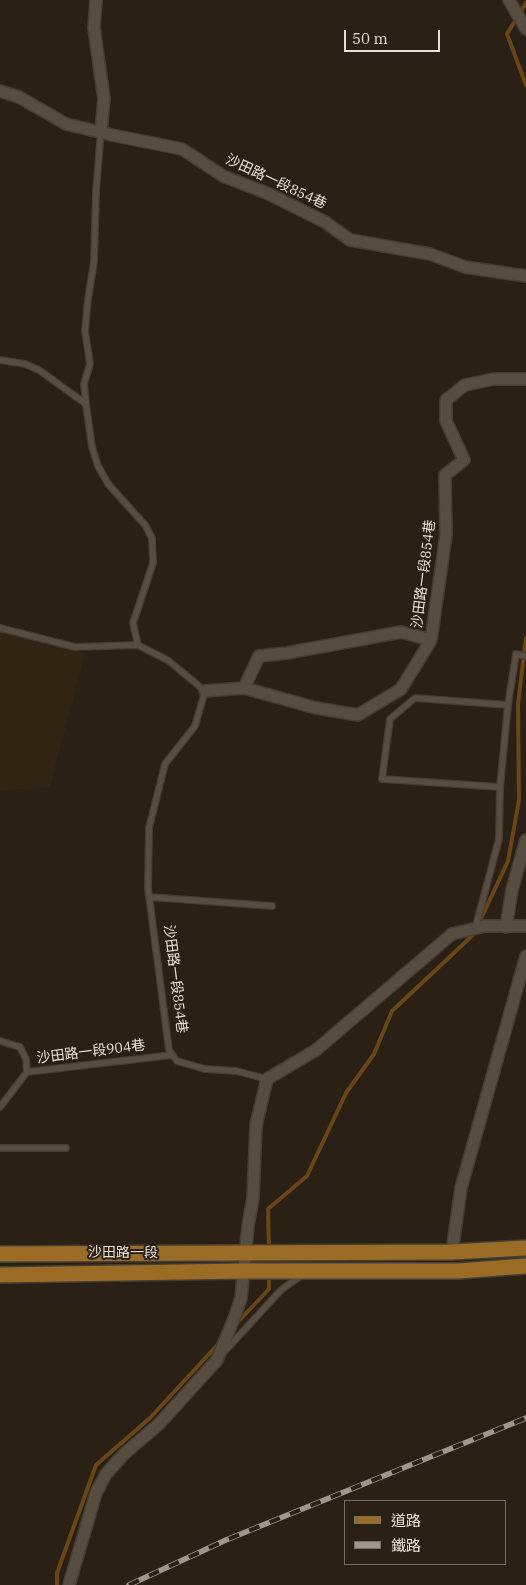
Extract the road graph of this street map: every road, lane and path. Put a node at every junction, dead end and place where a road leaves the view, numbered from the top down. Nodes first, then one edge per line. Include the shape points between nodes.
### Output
1 (96, 0) edge
2 (509, 0) edge
3 (526, 28) edge
4 (0, 91) edge
5 (101, 131) junction
6 (526, 276) edge
7 (0, 360) edge
8 (526, 380) edge
9 (86, 404) junction
10 (0, 628) edge
11 (431, 640) junction
12 (138, 645) junction
13 (526, 656) edge
14 (244, 688) junction
15 (205, 691) junction
16 (508, 705) junction
17 (500, 786) junction
18 (526, 840) edge
19 (150, 897) junction
20 (272, 906) dead end
21 (526, 926) edge
22 (506, 927) junction
23 (475, 929) junction
24 (526, 956) edge
25 (0, 1041) edge
26 (172, 1055) junction
27 (27, 1072) junction
28 (267, 1079) junction
29 (0, 1107) edge
30 (0, 1148) edge
31 (66, 1148) dead end
32 (526, 1248) edge
33 (452, 1252) junction
34 (246, 1253) junction
35 (0, 1254) edge
36 (526, 1266) edge
37 (243, 1271) junction
38 (308, 1271) junction
39 (0, 1275) edge
40 (217, 1360) junction
41 (69, 1585) edge

1 - 5 street via 94,28 104,99
2 - 3 street
4 - 5 street, 沙田路一段854巷 via 19,97 66,124
5 - 6 street, 沙田路一段854巷 via 182,149 223,176 269,194 325,222 350,240 430,254 465,267
5 - 9 lane via 94,262 85,330 90,364 84,384
7 - 9 lane via 39,370
8 - 11 street, 沙田路一段854巷 via 494,379 465,385 446,400 446,421 464,460 445,475 446,535
9 - 12 lane via 98,466 109,486 145,525 152,538 153,563 133,623
10 - 12 lane via 75,646
11 - 14 street, 沙田路一段854巷 via 401,632 259,656
11 - 14 street, 沙田路一段854巷 via 400,689 358,715 316,708
12 - 15 lane via 169,661
13 - 16 lane via 516,654
14 - 15 street, 沙田路一段854巷
15 - 19 lane, 沙田路一段854巷 via 195,726 165,764 149,828
16 - 17 lane
16 - 17 lane via 415,698 390,719 382,779
17 - 23 lane via 499,839
18 - 22 street
19 - 20 lane
19 - 26 lane, 沙田路一段854巷
21 - 22 street
22 - 23 street
23 - 28 street via 452,934 316,1050
24 - 33 street via 461,1188
25 - 27 lane via 20,1047 26,1059
26 - 27 lane, 沙田路一段904巷
26 - 28 lane via 177,1060 205,1069 236,1071
27 - 29 lane, 沙田路一段904巷
28 - 34 street via 256,1125 253,1198
30 - 31 lane
32 - 33 main road
33 - 34 main road, 沙田路一段
34 - 35 main road, 沙田路一段
34 - 37 street
36 - 38 main road via 458,1271
37 - 38 main road, 沙田路一段
37 - 39 main road, 沙田路一段
37 - 40 street via 241,1298
38 - 40 lane via 281,1290
40 - 41 street via 159,1424 106,1474 96,1493

